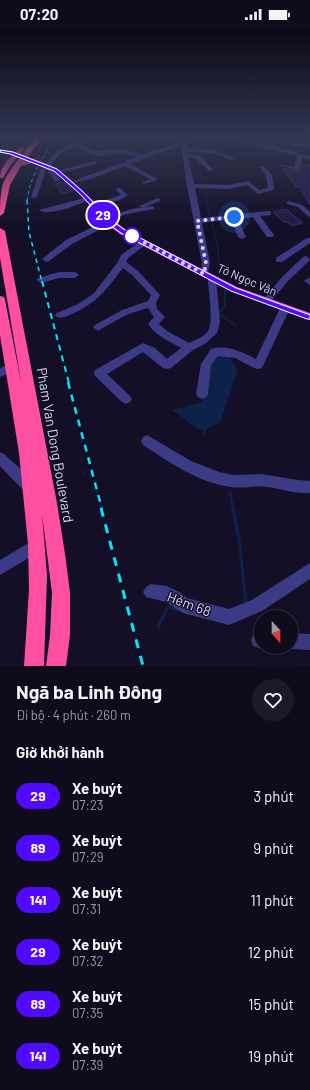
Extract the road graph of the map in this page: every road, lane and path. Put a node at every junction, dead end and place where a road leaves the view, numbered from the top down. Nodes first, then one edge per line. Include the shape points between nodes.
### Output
1 (18, 165) edge
2 (48, 165) edge
3 (7, 166) edge
4 (47, 166) edge
5 (49, 166) edge
6 (50, 166) edge
7 (82, 166) edge
8 (121, 166) edge
9 (130, 166) edge
10 (187, 166) edge
11 (206, 166) edge
12 (283, 166) dead end
13 (298, 166) edge
14 (262, 167) dead end
15 (63, 170) junction
16 (211, 170) dead end
17 (0, 176) edge
18 (57, 180) dead end
19 (75, 182) junction
20 (145, 183) dead end
21 (190, 186) junction
22 (229, 187) junction
23 (118, 189) dead end
24 (80, 192) junction
25 (241, 192) dead end
26 (34, 197) dead end
27 (88, 199) junction
28 (158, 200) dead end
29 (289, 203) dead end
30 (94, 206) junction
31 (43, 210) dead end
32 (0, 213) edge
33 (268, 213) dead end
34 (255, 214) junction
35 (310, 216) edge
36 (234, 217) junction
37 (108, 220) junction
38 (197, 221) junction
39 (0, 231) edge
40 (270, 235) dead end
41 (242, 237) dead end
42 (310, 240) edge
43 (144, 243) junction
44 (290, 252) junction
45 (46, 259) dead end
46 (279, 260) dead end
47 (308, 260) edge
48 (122, 263) junction
49 (75, 275) dead end
50 (208, 276) junction
51 (41, 280) dead end
52 (0, 300) edge
53 (266, 302) junction
54 (151, 303) junction
55 (285, 308) junction
56 (60, 315) dead end
57 (310, 317) edge
58 (98, 328) dead end
59 (189, 347) junction
60 (6, 370) edge
61 (202, 394) dead end
62 (126, 399) dead end
63 (147, 442) dead end
64 (1, 461) edge
65 (310, 486) edge
66 (30, 487) junction
67 (37, 545) junction
68 (0, 568) edge
69 (310, 570) edge
70 (151, 592) dead end
71 (298, 641) edge
72 (310, 642) edge
73 (34, 666) edge
74 (56, 666) edge

1 - 32 highway via 6,184
2 - 18 street
3 - 17 highway
4 - 26 street via 41,171
5 - 24 main road, Tô Ngọc Vân
6 - 15 main road, Tô Ngọc Vân
7 - 15 street
8 - 19 street
9 - 20 street via 154,178
10 - 21 street
11 - 16 street
12 - 13 street via 296,169
14 - 22 street via 269,175 272,189 260,192 248,183
15 - 19 main road, Tô Ngọc Vân
19 - 24 main road, Tô Ngọc Vân
21 - 22 street
21 - 38 street
22 - 25 street
23 - 30 street via 125,195
24 - 27 main road, Tô Ngọc Vân
27 - 30 main road, Tô Ngọc Vân
27 - 31 street via 56,209
28 - 37 street via 141,206 148,209 132,211
29 - 35 street via 300,206
30 - 37 main road, Tô Ngọc Vân
33 - 34 street
34 - 36 street
34 - 40 street
36 - 38 street
36 - 41 street
37 - 43 main road, Tô Ngọc Vân
37 - 45 street
38 - 50 street
39 - 74 highway, Pham Van Dong Boulevard via 56,554 61,594
42 - 44 street
43 - 48 street via 124,257
43 - 50 main road, Tô Ngọc Vân
44 - 46 street
44 - 47 street
47 - 53 street via 285,279
48 - 54 street via 156,295
48 - 56 street via 97,295 81,306
49 - 51 street via 59,275
50 - 53 main road, Tô Ngọc Vân via 234,290
50 - 59 street via 215,322 212,333
52 - 60 highway
53 - 55 main road, Tô Ngọc Vân
54 - 58 street via 125,312
54 - 59 street via 160,317 152,324 164,334
55 - 57 main road, Tô Ngọc Vân
55 - 61 street via 258,365 230,352 215,352 206,364
59 - 62 street via 167,365 143,347 99,372
60 - 66 highway
63 - 65 street via 190,467 231,481 261,480 286,486
64 - 66 street
66 - 67 highway
67 - 68 street
67 - 73 highway via 38,599
69 - 70 street, Hẻm 68 via 247,610 229,617 184,605 168,594
71 - 72 street

